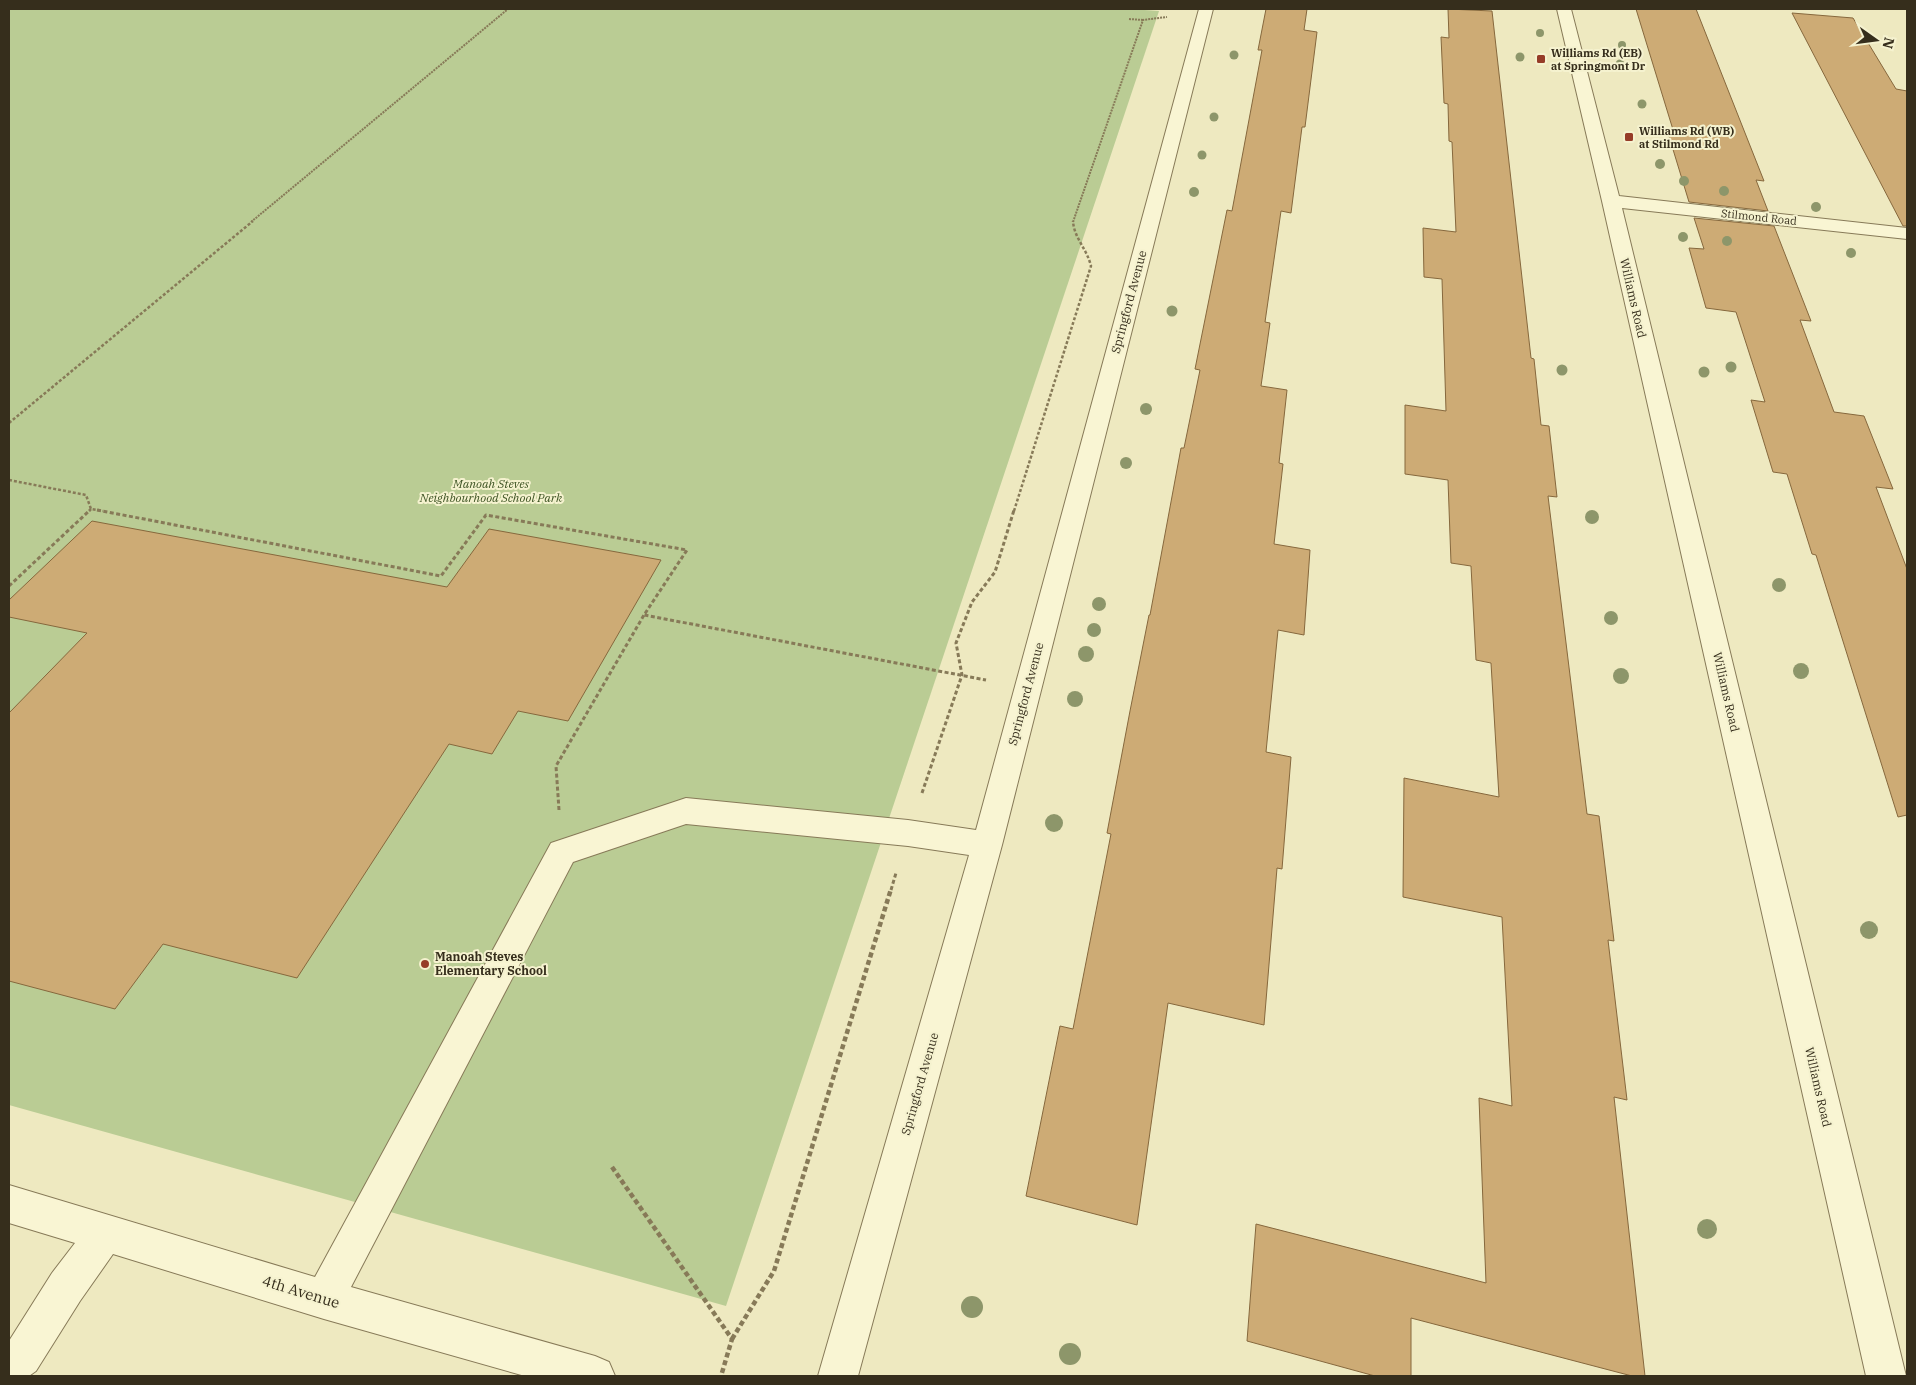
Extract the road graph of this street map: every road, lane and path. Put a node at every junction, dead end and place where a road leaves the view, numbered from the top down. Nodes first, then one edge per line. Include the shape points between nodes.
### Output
1 (508, 9) edge
2 (1564, 9) edge
3 (1206, 10) edge
4 (1129, 19) dead end
5 (1143, 20) junction
6 (1611, 201) junction
7 (1907, 233) edge
8 (9, 423) edge
9 (9, 480) edge
10 (91, 509) junction
11 (9, 586) edge
12 (644, 614) junction
13 (962, 675) junction
14 (1028, 689) junction
15 (908, 833) junction
16 (987, 845) junction
17 (562, 852) junction
18 (612, 1167) dead end
19 (9, 1204) edge
20 (105, 1233) junction
21 (324, 1299) junction
22 (732, 1339) junction
23 (9, 1366) edge
24 (528, 1367) edge
25 (595, 1376) edge
26 (721, 1376) edge
27 (838, 1376) edge
28 (1886, 1376) edge

1 - 8 path
2 - 6 street, Williams Road
3 - 5 path
3 - 14 street, Springford Avenue
4 - 5 path
5 - 13 path via 1073,221 1073,232 1090,258 1091,266 995,572 972,602 956,643
6 - 7 street, Stilmond Road
6 - 28 street, Williams Road
9 - 10 path via 86,495
10 - 11 path
10 - 12 path via 441,576 486,515 687,550
12 - 13 path
12 - 17 path via 556,766
13 - 14 path
13 - 15 path
14 - 16 street, Springford Avenue
15 - 16 street
15 - 17 street via 686,811
15 - 22 path via 774,1271
16 - 27 street, Springford Avenue
17 - 21 street
18 - 22 path
19 - 20 street, 4th Avenue
20 - 21 street, 4th Avenue
20 - 23 street via 22,1357
21 - 24 street, 4th Avenue
22 - 26 path
24 - 25 street, 4th Avenue

